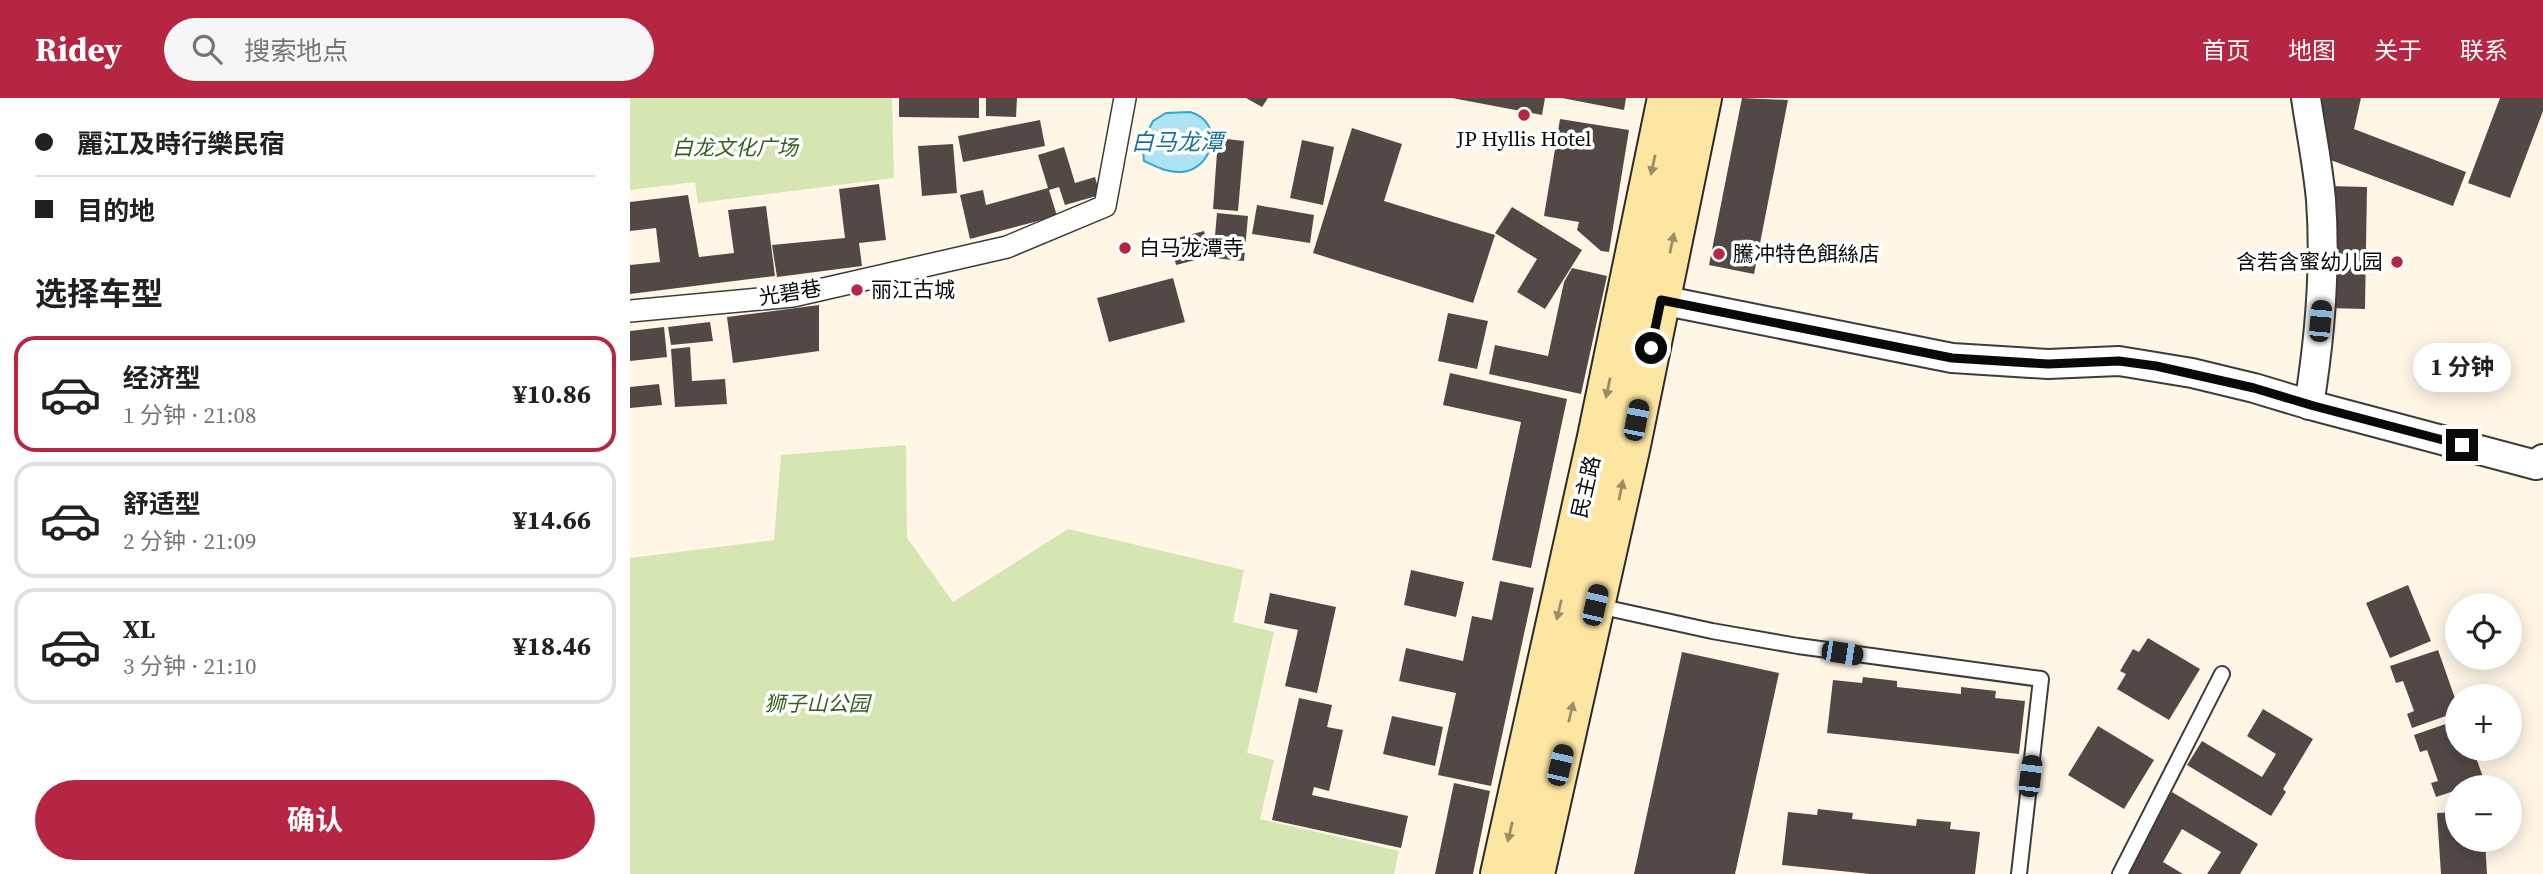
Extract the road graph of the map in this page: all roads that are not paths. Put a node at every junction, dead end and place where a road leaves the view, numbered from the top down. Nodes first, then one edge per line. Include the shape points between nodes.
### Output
1 (1125, 98) edge
2 (1667, 98) edge
3 (1702, 98) edge
4 (2306, 98) edge
5 (1661, 300) junction
6 (630, 311) edge
7 (2309, 405) junction
8 (2543, 459) edge
9 (1595, 605) junction
10 (2222, 674) dead end
11 (1500, 874) edge
12 (1535, 874) edge
13 (2019, 874) edge
14 (2120, 874) edge

1 - 6 street, 光碧巷 via 1105,206 1007,247 793,296
2 -> 11 main road, 民主路
5 -> 3 main road, 民主路
4 - 7 street via 2323,246 2318,349
5 - 7 street via 1952,358 2048,364 2119,361 2156,366
9 -> 5 main road, 民主路
7 - 8 street via 2536,465
12 -> 9 main road, 民主路
9 - 13 lane via 1798,646 2041,679
10 - 14 lane

